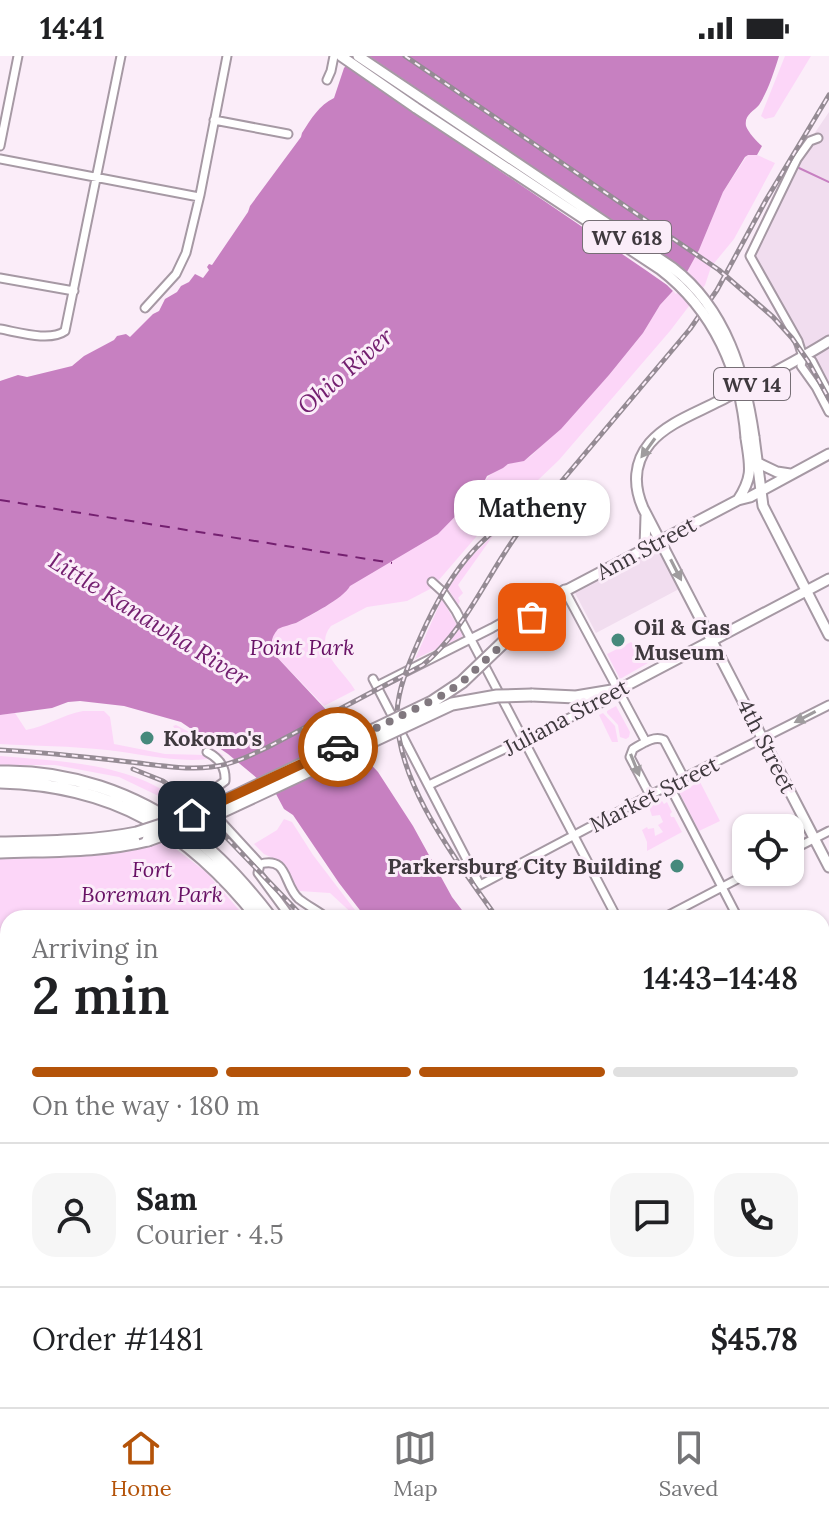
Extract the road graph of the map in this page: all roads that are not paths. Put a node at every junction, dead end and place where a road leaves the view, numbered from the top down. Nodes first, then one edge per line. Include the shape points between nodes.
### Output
1 (18, 56) edge
2 (121, 56) edge
3 (227, 56) edge
4 (334, 56) edge
5 (341, 56) edge
6 (358, 56) edge
7 (327, 80) dead end
8 (419, 104) junction
9 (214, 120) junction
10 (288, 134) dead end
11 (818, 138) dead end
12 (0, 146) edge
13 (0, 159) edge
14 (97, 177) junction
15 (199, 197) junction
16 (0, 278) edge
17 (74, 291) junction
18 (145, 308) dead end
19 (0, 329) edge
20 (829, 341) edge
21 (803, 357) junction
22 (829, 394) edge
23 (829, 412) edge
24 (750, 438) junction
25 (829, 454) edge
26 (758, 463) junction
27 (790, 474) junction
28 (761, 491) junction
29 (750, 497) junction
30 (738, 500) junction
31 (763, 506) junction
32 (646, 514) junction
33 (661, 540) junction
34 (645, 548) junction
35 (829, 579) edge
36 (432, 582) dead end
37 (806, 590) junction
38 (565, 591) junction
39 (829, 635) edge
40 (471, 639) junction
41 (713, 641) junction
42 (618, 690) junction
43 (829, 705) edge
44 (763, 738) junction
45 (524, 739) junction
46 (646, 742) junction
47 (207, 752) dead end
48 (0, 772) edge
49 (684, 778) junction
50 (0, 782) edge
51 (429, 785) junction
52 (669, 785) junction
53 (650, 795) junction
54 (829, 831) edge
55 (574, 835) junction
56 (142, 836) junction
57 (815, 838) junction
58 (0, 843) edge
59 (804, 844) edge
60 (0, 852) edge
61 (260, 864) junction
62 (829, 867) edge
63 (732, 882) edge
64 (722, 887) junction
65 (251, 910) edge
66 (264, 910) edge
67 (285, 910) edge
68 (316, 910) edge
69 (613, 910) edge
70 (678, 910) edge
71 (734, 910) edge

1 - 12 street
2 - 14 street
3 - 9 street
4 - 7 street
5 - 8 main road
6 - 8 main road
8 - 24 main road, WV 618, bridge via 681,287 708,320 726,354
9 - 10 street
9 - 15 street
11 - 21 street via 797,159 750,256
13 - 14 street
14 - 15 street
14 - 17 street
15 - 18 street via 181,266
16 - 17 street
17 - 19 street via 62,334
20 - 21 main road, WV 14
21 - 22 street via 812,361
21 - 23 street via 801,366
21 -> 32 main road, WV 14 via 652,441 636,473
24 - 26 main road, WV 618
24 - 30 main road, WV 618 via 750,472
25 - 27 main road, Ann Street
26 - 27 main road
26 - 28 main road
27 - 28 main road, Ann Street
28 - 29 main road, Ann Street
28 - 31 main road
29 - 30 main road, Ann Street
29 - 31 main road
30 - 33 main road, Ann Street
31 - 37 main road
32 - 33 main road, WV 14
32 - 34 main road
33 - 34 main road, Ann Street
33 -> 41 main road, 4th Street / WV 14
34 - 38 main road, Ann Street
35 - 37 main road, Juliana Street
36 - 40 street
37 - 39 main road
37 - 41 main road, Juliana Street
38 - 40 street, Ann Street
38 - 42 street
38 - 56 highway, bridge via 432,702
40 - 45 street
40 - 51 street, Ann Street via 375,682
41 - 42 main road, Juliana Street
41 - 44 main road, 4th Street / WV 14
42 - 45 street, Juliana Street
42 - 46 street
42 - 56 highway, bridge via 576,697 497,696 452,704 206,819
43 -> 44 street, Market Street
44 - 49 street, Market Street
44 - 57 main road, 4th Street / WV 14
45 - 51 street, Juliana Street
45 - 55 street
46 - 49 street via 664,740
46 -> 53 street via 630,757
47 - 61 street via 221,762 225,781 203,802
48 - 66 highway via 72,779 147,807 212,853
49 - 52 street, Market Street
50 - 65 highway via 55,786 141,815 200,856
51 - 55 street, Market Street via 480,885
52 - 53 street, Market Street
52 - 64 street
53 - 55 street, Market Street
54 - 57 street
55 - 69 street
56 - 58 highway
56 - 60 highway via 126,845 101,848
57 - 59 street
57 - 62 main road, 4th Street / WV 14
61 - 67 street via 258,873
61 - 68 street via 278,864 296,896
63 - 64 street
64 - 70 street
64 - 71 street

